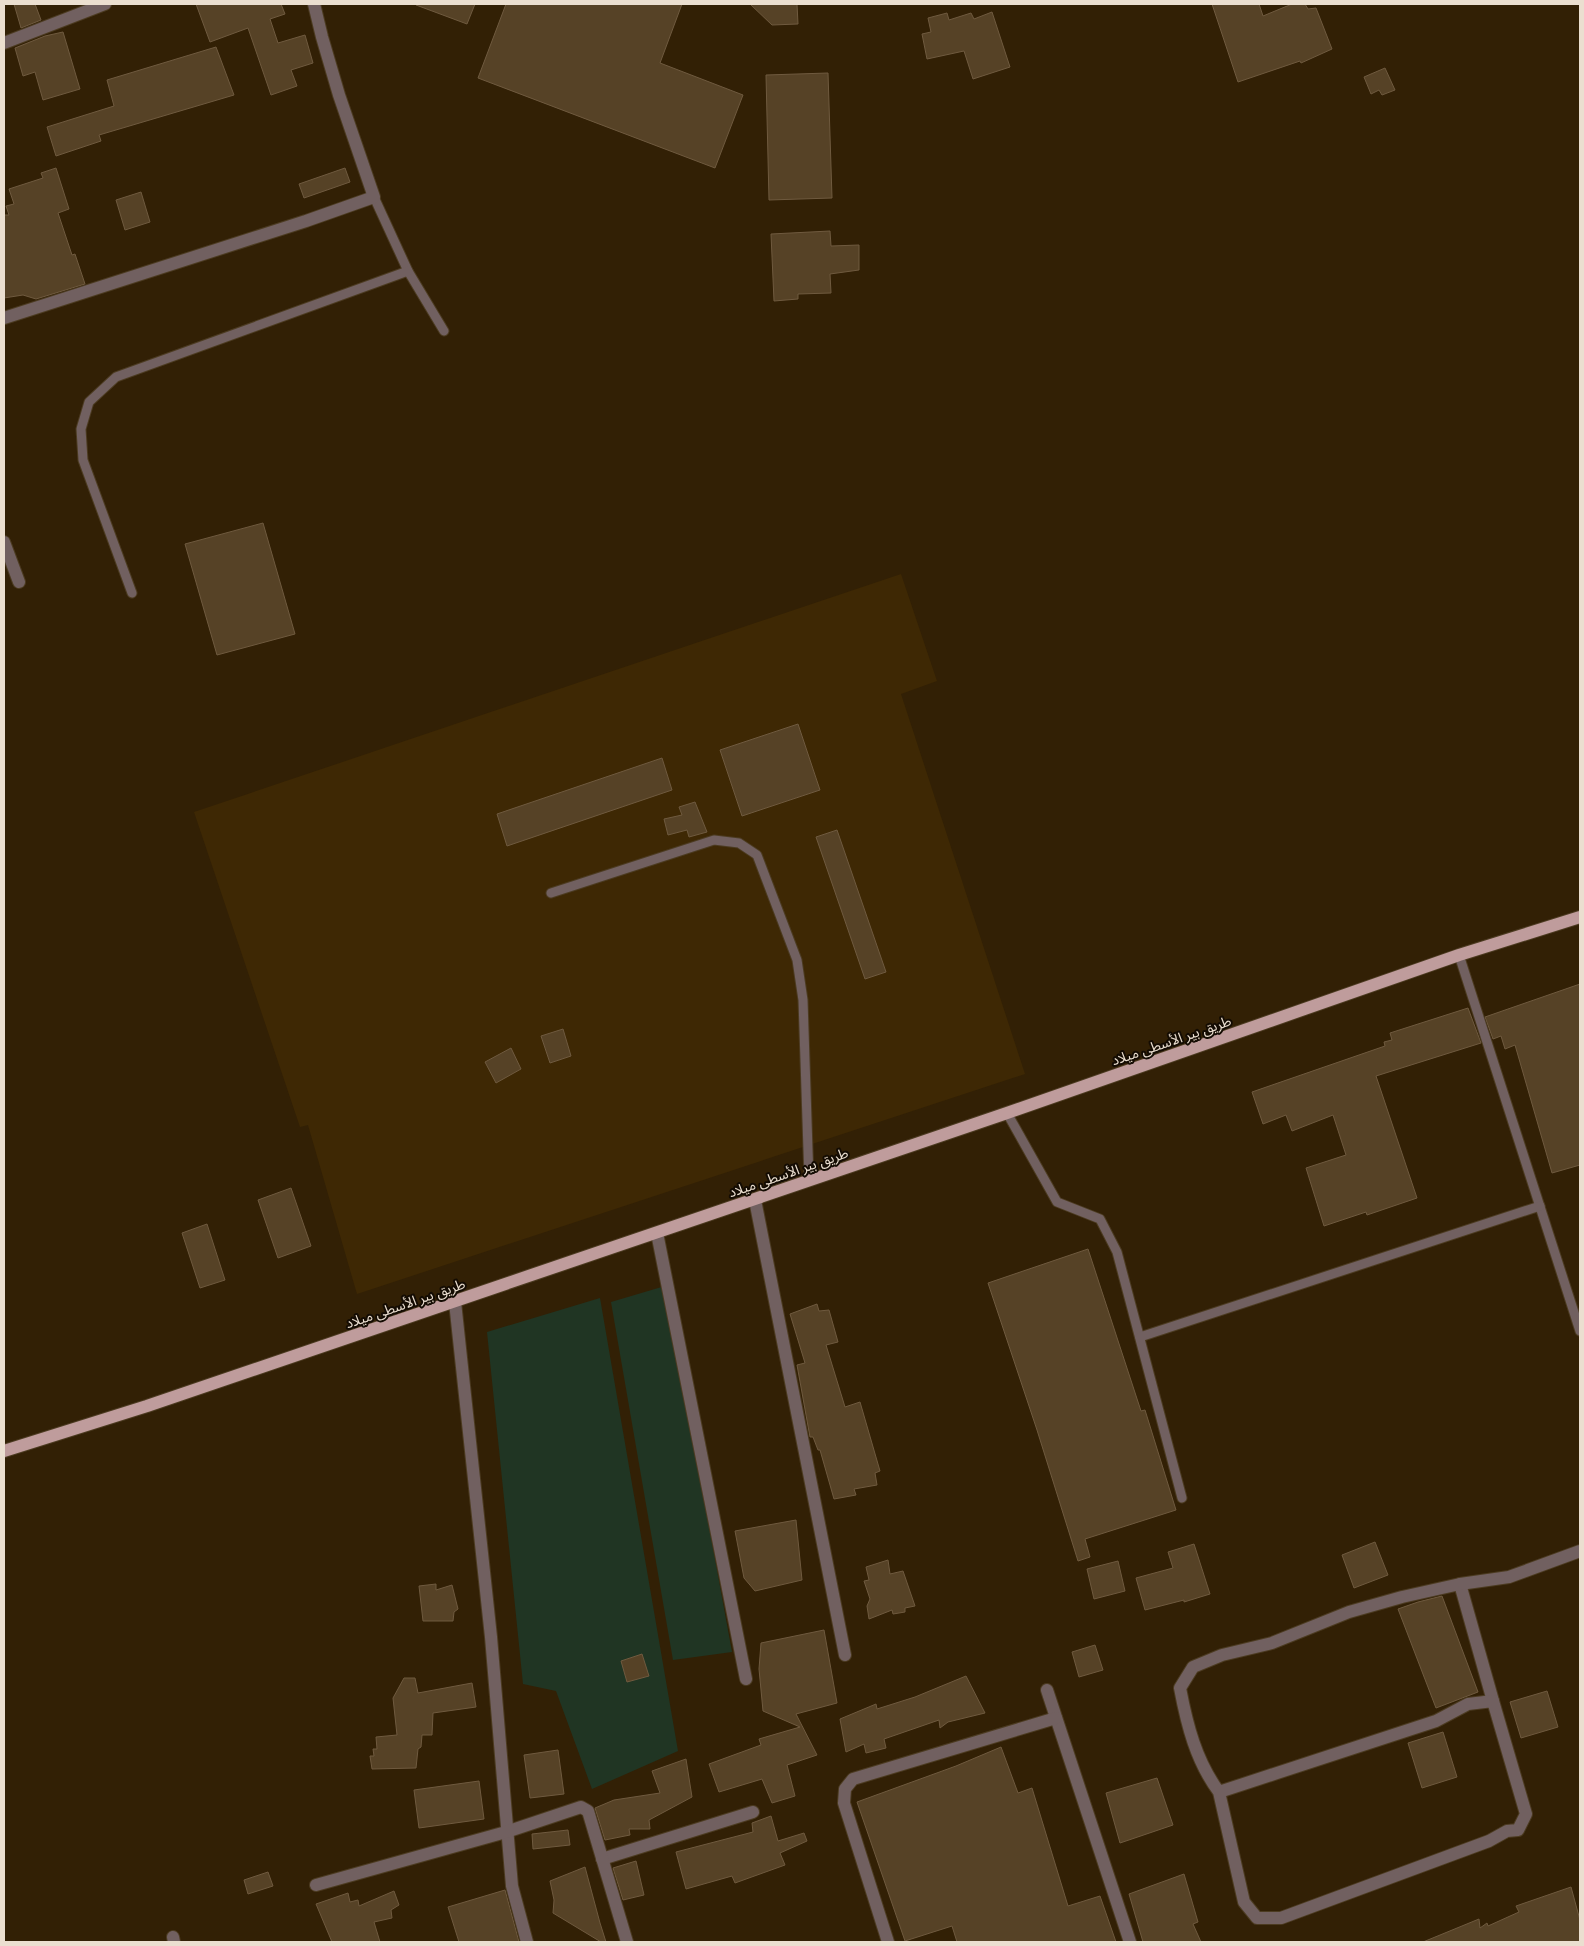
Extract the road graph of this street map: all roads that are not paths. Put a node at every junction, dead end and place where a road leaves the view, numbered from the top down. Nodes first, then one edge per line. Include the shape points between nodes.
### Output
1 (314, 4) edge
2 (98, 5) edge
3 (4, 43) edge
4 (374, 197) junction
5 (408, 270) junction
6 (4, 318) edge
7 (444, 331) dead end
8 (4, 542) edge
9 (19, 582) dead end
10 (132, 593) dead end
11 (551, 893) dead end
12 (1580, 917) edge
13 (1459, 956) junction
14 (1007, 1113) junction
15 (809, 1180) junction
16 (755, 1200) junction
17 (1540, 1206) junction
18 (657, 1233) junction
19 (455, 1302) junction
20 (1580, 1331) edge
21 (1140, 1337) junction
22 (4, 1451) edge
23 (1182, 1498) dead end
24 (1580, 1552) edge
25 (1460, 1584) junction
26 (846, 1655) dead end
27 (746, 1679) dead end
28 (1047, 1690) dead end
29 (1492, 1700) junction
30 (1056, 1718) junction
31 (1218, 1792) junction
32 (752, 1812) dead end
33 (506, 1832) junction
34 (602, 1858) junction
35 (316, 1885) dead end
36 (527, 1942) edge
37 (627, 1942) edge
38 (888, 1942) edge
39 (1130, 1942) edge

1 - 4 street via 339,95
2 - 3 street
4 - 5 lane
4 - 6 street
5 - 7 lane
5 - 10 lane via 116,377 89,402 81,429 83,460
8 - 9 street
11 - 15 lane via 714,840 740,843 757,855 796,960 803,1000
12 - 13 main road, طريق بير الأسطى ميلاد
13 - 14 main road, طريق بير الأسطى ميلاد
13 - 17 lane
14 - 15 main road, طريق بير الأسطى ميلاد
14 - 21 lane via 1057,1202 1100,1219 1117,1252
15 - 16 main road, طريق بير الأسطى ميلاد
16 - 18 main road, طريق بير الأسطى ميلاد
16 - 26 street
17 - 20 lane
17 - 21 lane
18 - 19 main road, طريق بير الأسطى ميلاد
18 - 27 street
19 - 22 main road, طريق بير الأسطى ميلاد
19 - 33 street via 491,1637
21 - 23 lane
24 - 25 street via 1509,1577
25 - 29 street
25 - 31 street via 1349,1612 1272,1642 1222,1655 1193,1667 1180,1688 1186,1720 1199,1759
28 - 30 street
29 - 31 street via 1468,1704 1436,1721
29 - 31 street via 1526,1814 1518,1830 1281,1918 1257,1918 1244,1902
30 - 38 street via 853,1779 845,1789 844,1802
30 - 39 street
32 - 34 street
33 - 34 street via 581,1807 588,1811
33 - 35 street
33 - 36 street via 512,1886
34 - 37 street

